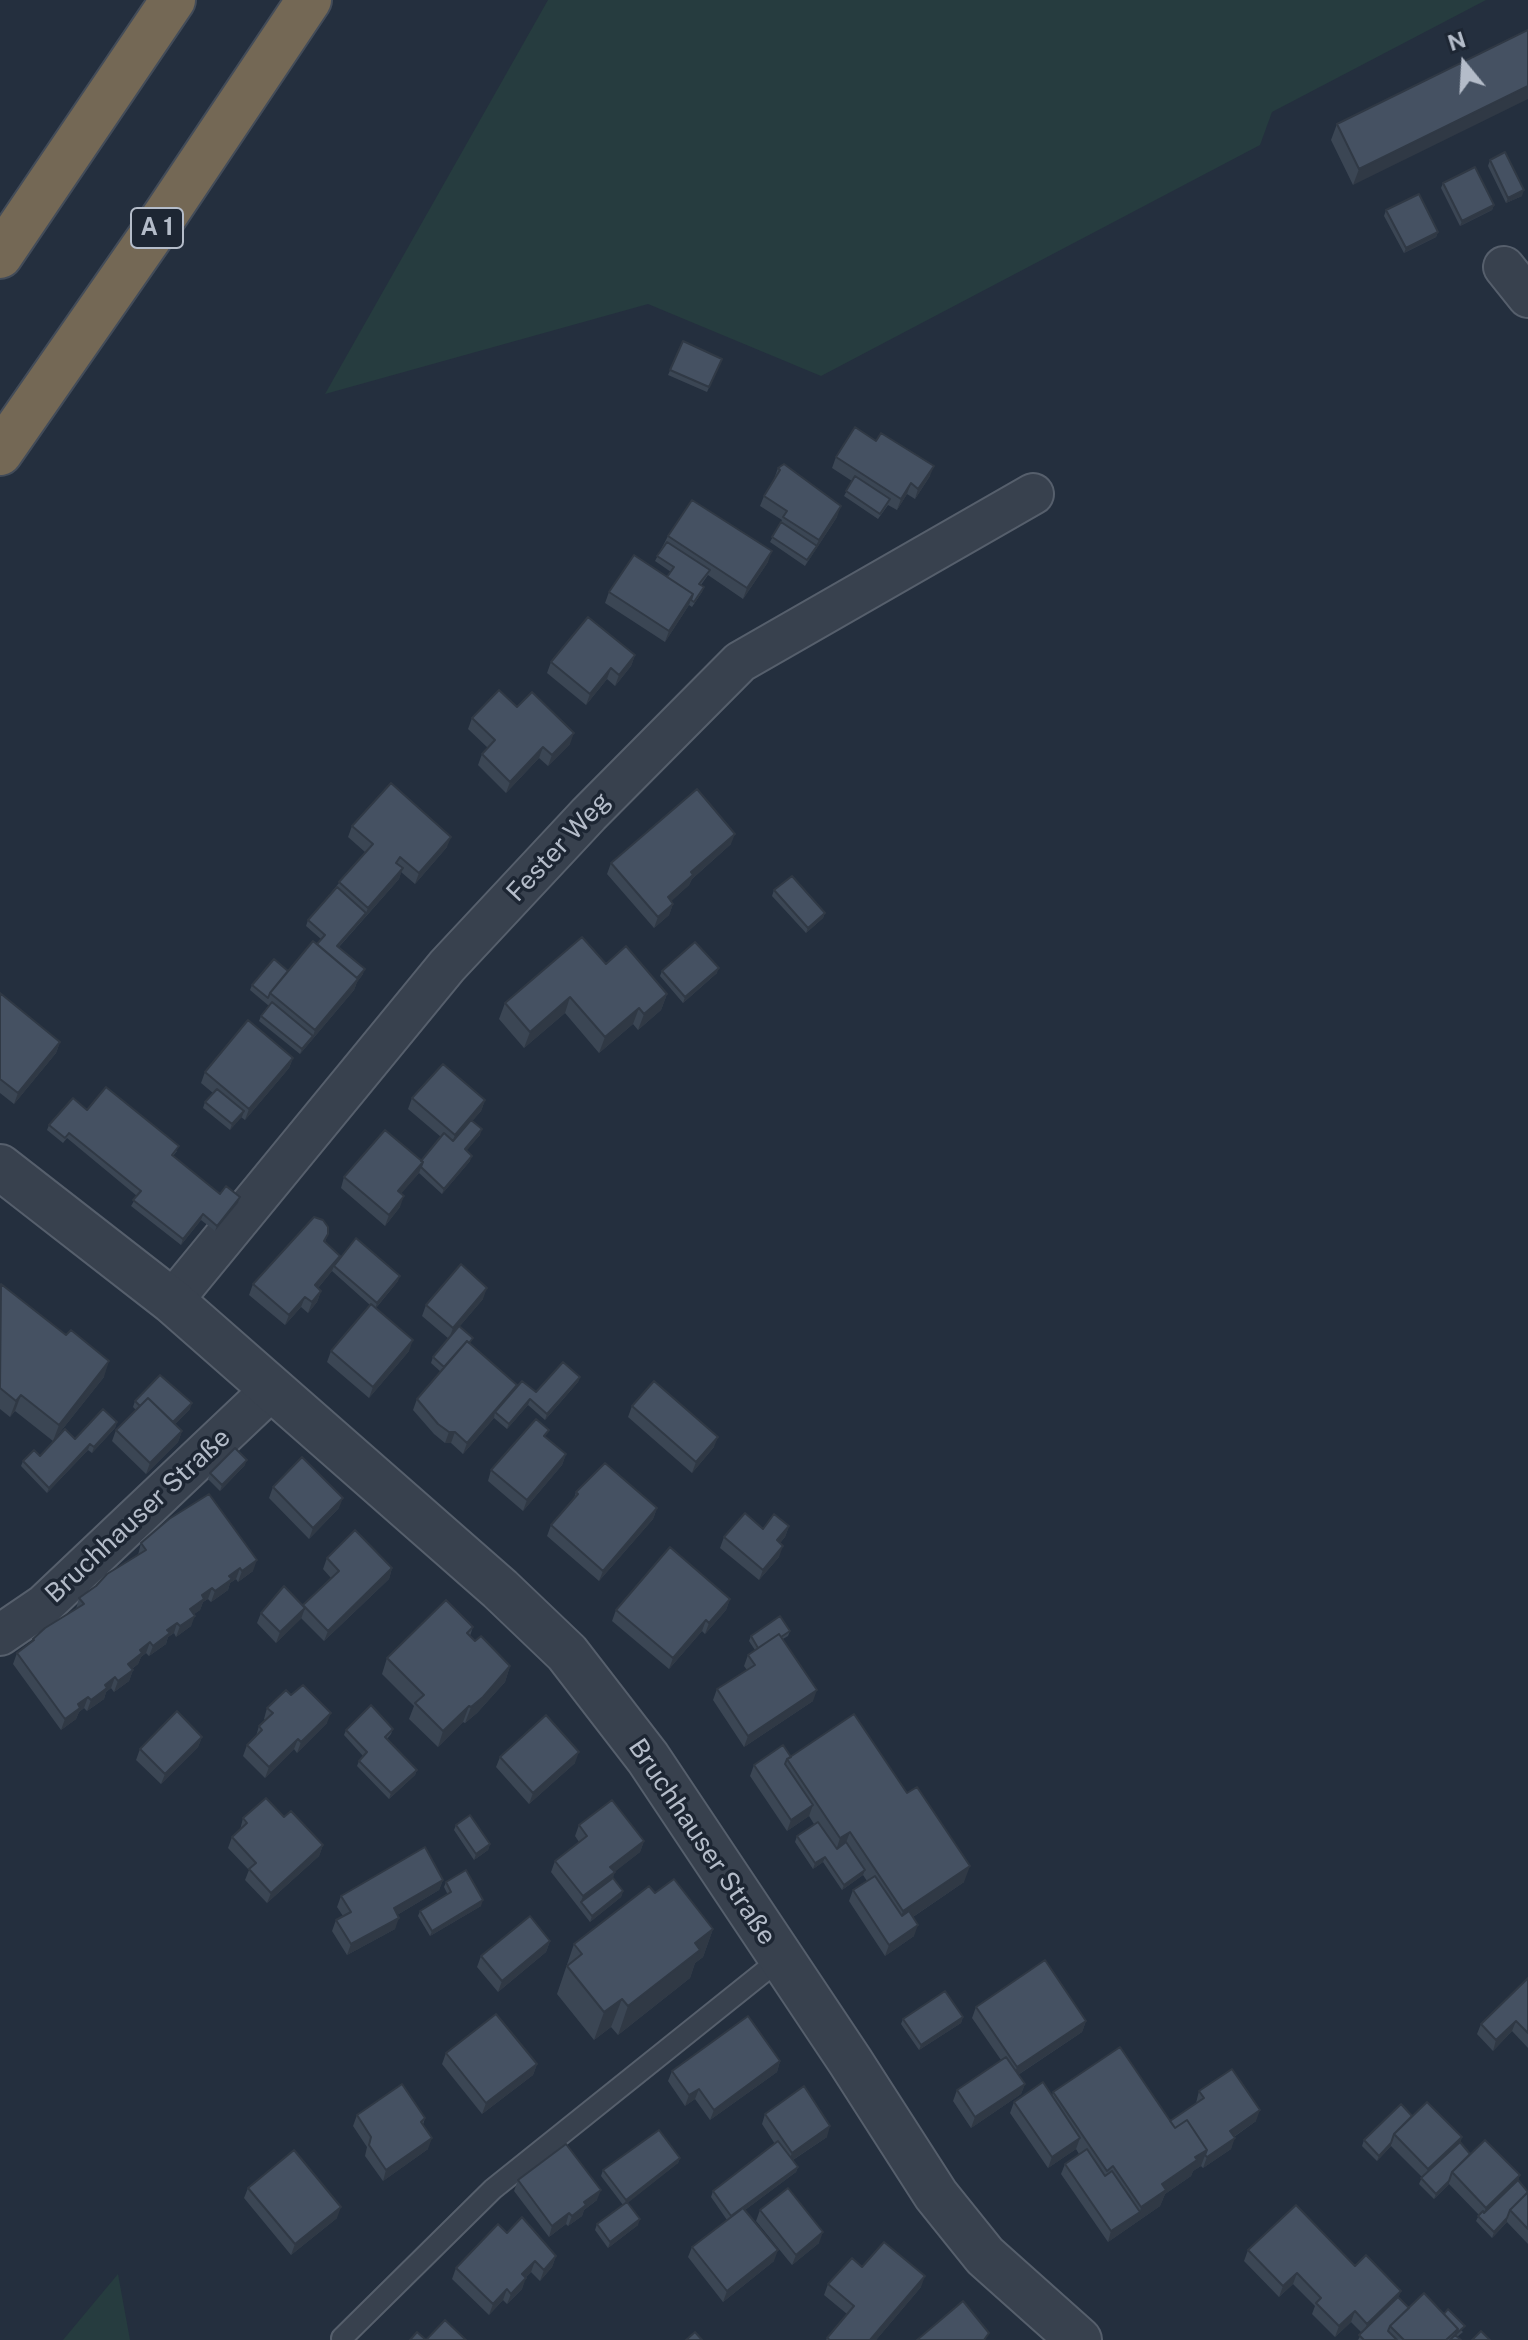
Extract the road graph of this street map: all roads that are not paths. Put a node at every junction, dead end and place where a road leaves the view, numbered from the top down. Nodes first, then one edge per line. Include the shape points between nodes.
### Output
1 (173, 0) edge
2 (309, 0) edge
3 (0, 256) edge
4 (0, 453) edge
5 (1033, 494) dead end
6 (0, 1167) edge
7 (172, 1301) junction
8 (271, 1390) junction
9 (0, 1635) edge
10 (780, 1959) junction
11 (342, 2338) edge
12 (1079, 2340) edge

1 - 3 highway
2 - 4 highway, A 1
5 - 7 street, Fester Weg via 740,662 447,966
6 - 7 street, Bruchhauser Straße
7 - 8 street, Bruchhauser Straße
8 - 9 street, Bruchhauser Straße via 44,1605
8 - 10 street, Bruchhauser Straße via 567,1653 648,1758
10 - 11 lane via 493,2189
10 - 12 street, Bruchhauser Straße via 936,2195 985,2256

